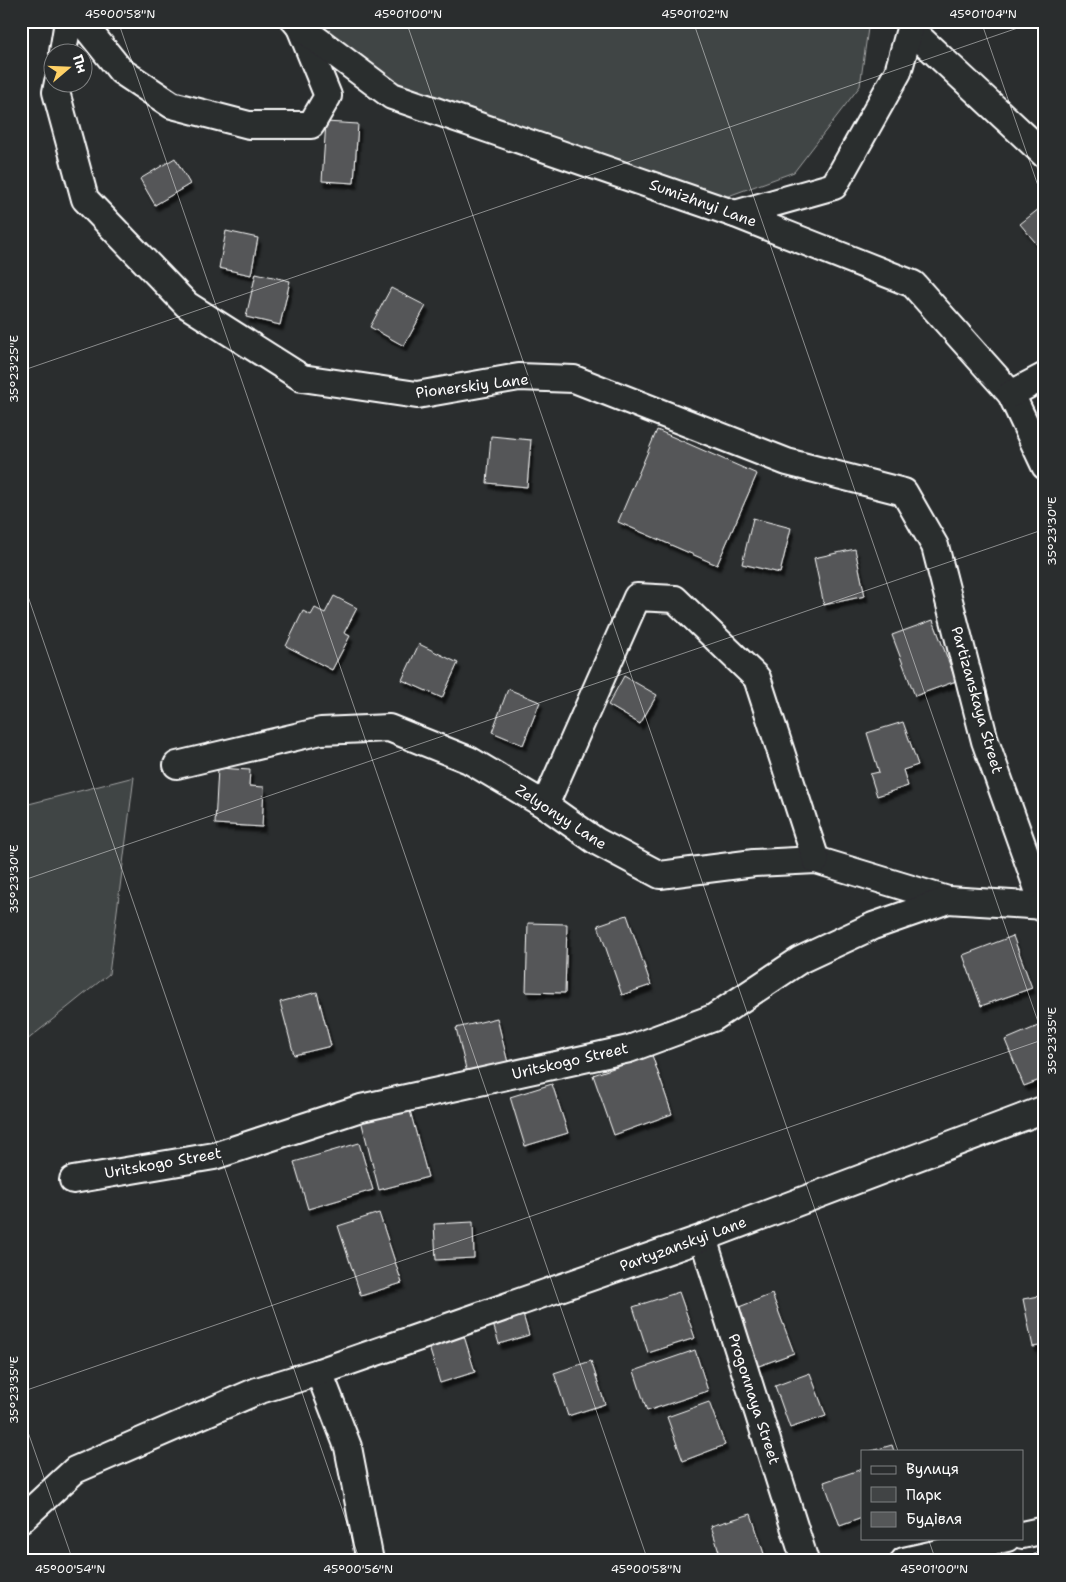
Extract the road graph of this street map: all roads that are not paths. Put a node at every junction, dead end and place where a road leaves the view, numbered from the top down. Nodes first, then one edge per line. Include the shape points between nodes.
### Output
1 (68, 21) edge
2 (81, 21) edge
3 (298, 24) edge
4 (910, 25) edge
5 (65, 42) edge
6 (56, 92) edge
7 (1045, 155) edge
8 (735, 214) junction
9 (1045, 376) edge
10 (1011, 394) junction
11 (1045, 466) edge
12 (935, 546) joint
13 (177, 765) dead end
14 (545, 805) junction
15 (816, 860) junction
16 (948, 900) junction
17 (1044, 907) edge
18 (1045, 1109) edge
19 (73, 1180) dead end
20 (703, 1238) junction
21 (319, 1372) junction
22 (21, 1520) edge
23 (1045, 1530) edge
24 (1024, 1535) edge
25 (998, 1540) edge
26 (370, 1561) edge
27 (805, 1561) edge
28 (904, 1561) edge

1 - 5 street
2 - 3 street via 121,70 172,105 249,125 311,125 328,96
3 - 8 street, Sumizhnyi Lane via 392,96
4 - 7 street
4 - 8 street via 898,72 834,186
6 - 12 street, Pionerskiy Lane via 85,199 187,305 302,378 417,395 519,377 574,379 787,462 904,492
8 - 10 street, Sumizhnyi Lane via 913,284
9 - 10 street
10 - 11 street, Sumizhnyi Lane
12 - 17 street, Partizanskaya Street via 985,741
13 - 14 street, Zelyonyy Lane via 321,731 389,728 469,760
14 - 15 street, Zelyonyy Lane via 596,841 660,875 754,863
14 - 15 street via 637,597 675,599 757,678
15 - 16 street, Zelyonyy Lane
16 - 17 street, Uritskogo Street
16 - 19 street, Uritskogo Street via 873,926 800,960 713,1018 628,1049 361,1108 214,1156
18 - 20 street, Partyzanskyi Lane
20 - 21 street, Partyzanskyi Lane
20 - 27 street, Progonnaya Street
21 - 22 street, Partyzanskyi Lane via 257,1391 75,1470
21 - 26 street via 348,1447
23 - 24 street
25 - 28 street

